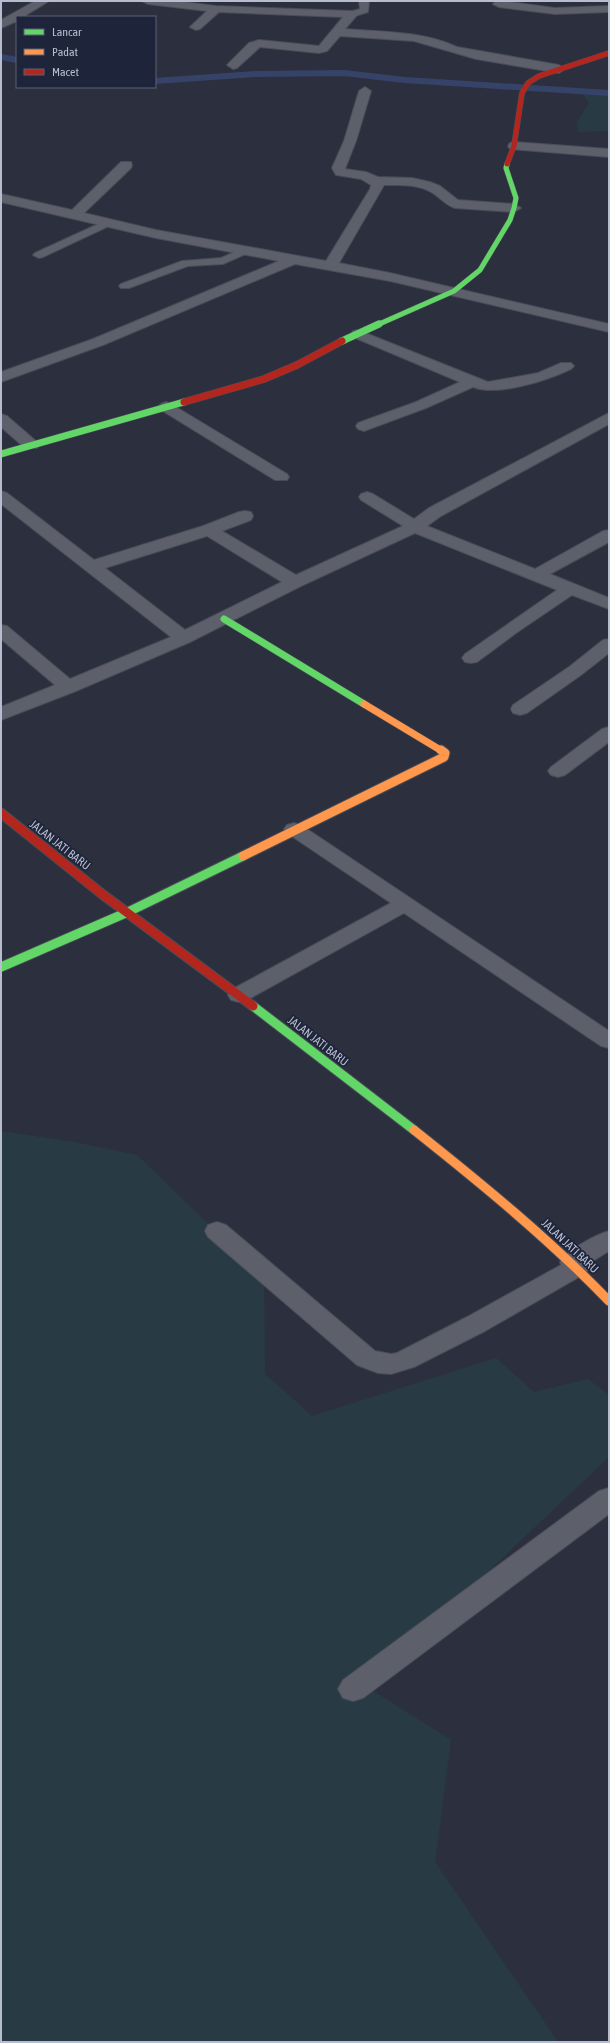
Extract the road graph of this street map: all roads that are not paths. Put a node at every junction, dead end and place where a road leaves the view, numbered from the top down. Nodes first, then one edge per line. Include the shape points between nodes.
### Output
1 (43, 1) edge
2 (148, 1) edge
3 (364, 1) edge
4 (499, 4) dead end
5 (216, 9) junction
6 (609, 9) edge
7 (352, 14) junction
8 (16, 16) edge
9 (17, 16) edge
10 (1, 25) edge
11 (196, 27) dead end
12 (337, 32) junction
13 (609, 53) edge
14 (233, 65) dead end
15 (559, 69) junction
16 (364, 91) dead end
17 (514, 146) junction
18 (609, 153) edge
19 (126, 165) dead end
20 (375, 180) junction
21 (1, 198) edge
22 (514, 208) junction
23 (75, 215) junction
24 (107, 223) junction
25 (244, 251) junction
26 (38, 255) dead end
27 (292, 260) junction
28 (330, 266) junction
29 (125, 286) dead end
30 (454, 291) junction
31 (609, 328) edge
32 (358, 334) junction
33 (566, 366) dead end
34 (1, 377) edge
35 (472, 382) junction
36 (166, 407) junction
37 (609, 418) edge
38 (1, 419) edge
39 (364, 426) dead end
40 (31, 446) junction
41 (1, 454) edge
42 (281, 477) dead end
43 (1, 496) edge
44 (367, 497) dead end
45 (245, 516) dead end
46 (415, 526) junction
47 (209, 530) junction
48 (609, 534) edge
49 (93, 566) junction
50 (536, 575) junction
51 (295, 582) junction
52 (570, 589) junction
53 (609, 604) edge
54 (224, 618) junction
55 (1, 630) edge
56 (184, 638) junction
57 (609, 644) edge
58 (471, 658) dead end
59 (69, 686) junction
60 (520, 709) dead end
61 (1, 714) edge
62 (609, 733) edge
63 (558, 771) dead end
64 (1, 813) edge
65 (294, 829) junction
66 (405, 904) junction
67 (128, 912) junction
68 (1, 967) edge
69 (239, 995) junction
70 (609, 1041) edge
71 (217, 1231) dead end
72 (609, 1240) edge
73 (574, 1264) junction
74 (609, 1301) edge
75 (609, 1499) edge
76 (353, 1689) dead end

1 - 9 street
2 - 5 street
3 - 7 lane via 365,10
4 - 6 street via 555,11
5 - 7 street
5 - 11 street
7 - 12 street
8 - 10 street
12 - 14 street via 323,49 319,50 259,44 253,46
12 - 15 street via 414,38 476,55
13 - 15 street
15 - 17 street via 528,83 522,93
16 - 20 street via 350,141 338,168 341,172
17 - 18 street
17 - 22 street via 506,168 516,198
19 - 23 street
20 - 22 street via 431,186 455,204
20 - 28 street via 378,184 377,189
21 - 23 street
22 - 30 street via 510,220 480,270
23 - 24 street
24 - 25 street
24 - 26 lane
25 - 27 street
25 - 29 lane via 223,261 186,263
27 - 28 street
27 - 34 street via 98,342
28 - 30 street
30 - 31 street
30 - 32 street
32 - 35 street
32 - 36 street via 260,380
33 - 35 street via 542,377 498,386
35 - 39 street via 421,405
36 - 40 street
36 - 42 street via 241,450
37 - 46 street via 435,512
38 - 40 street
40 - 41 street
43 - 49 street
44 - 46 street
45 - 47 street
46 - 50 street
46 - 51 street
47 - 49 street
47 - 51 street
48 - 50 street
49 - 56 street
50 - 52 street
51 - 54 street
52 - 53 street
52 - 58 street
54 - 56 street
54 - 65 street via 445,753 442,758
55 - 59 street
56 - 59 street
57 - 60 street
59 - 61 street
62 - 63 street
64 - 67 street, JALAN JATI BARU
65 - 66 street
65 - 67 street
66 - 69 street
66 - 70 street
67 - 68 street
67 - 69 street, JALAN JATI BARU
69 - 73 street, JALAN JATI BARU via 446,1155
71 - 73 street via 366,1358 378,1363 391,1364 405,1360 476,1324
72 - 73 street
73 - 74 street, JALAN JATI BARU
75 - 76 street

